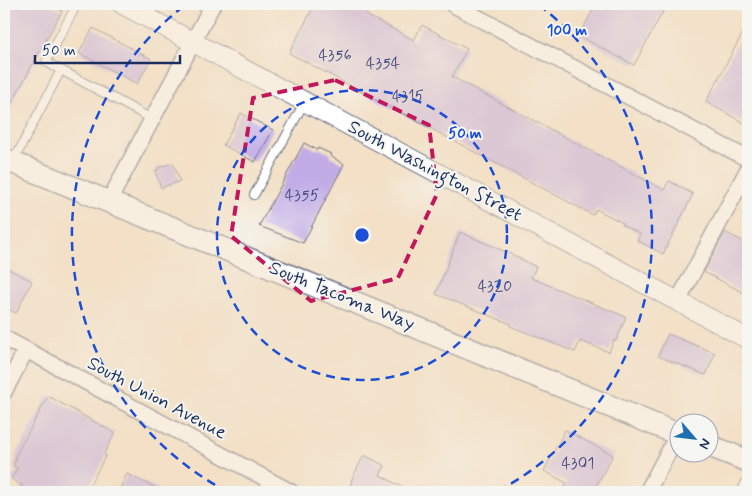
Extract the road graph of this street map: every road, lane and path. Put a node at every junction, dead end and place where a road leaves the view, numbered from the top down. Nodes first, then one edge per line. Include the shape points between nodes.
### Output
1 (77, 4) edge
2 (122, 4) edge
3 (213, 4) edge
4 (452, 4) edge
5 (192, 42) junction
6 (61, 70) junction
7 (305, 101) junction
8 (152, 119) junction
9 (748, 159) edge
10 (8, 161) edge
11 (748, 169) edge
12 (254, 195) dead end
13 (109, 201) junction
14 (678, 301) junction
15 (4, 338) edge
16 (748, 339) edge
17 (26, 350) junction
18 (4, 392) edge
19 (670, 430) edge
20 (670, 450) edge
21 (720, 450) edge
22 (748, 461) edge
23 (748, 478) edge
24 (267, 487) edge
25 (291, 492) edge
26 (647, 492) edge
27 (741, 492) edge

1 - 6 lane via 46,62
2 - 5 street, South Washington Street
3 - 5 street
4 - 9 street
5 - 7 street, South Washington Street
5 - 8 street
6 - 8 lane
6 - 10 lane
7 - 12 lane
7 - 14 street, South Washington Street
8 - 13 street
10 - 13 main road, South Tacoma Way
11 - 14 street
13 - 19 main road, South Tacoma Way
14 - 16 street, South Washington Street
15 - 17 street, South Union Avenue
17 - 18 street
17 - 24 street, South Union Avenue
20 - 26 street
21 - 22 main road
23 - 27 lane
24 - 25 street, South Union Avenue

